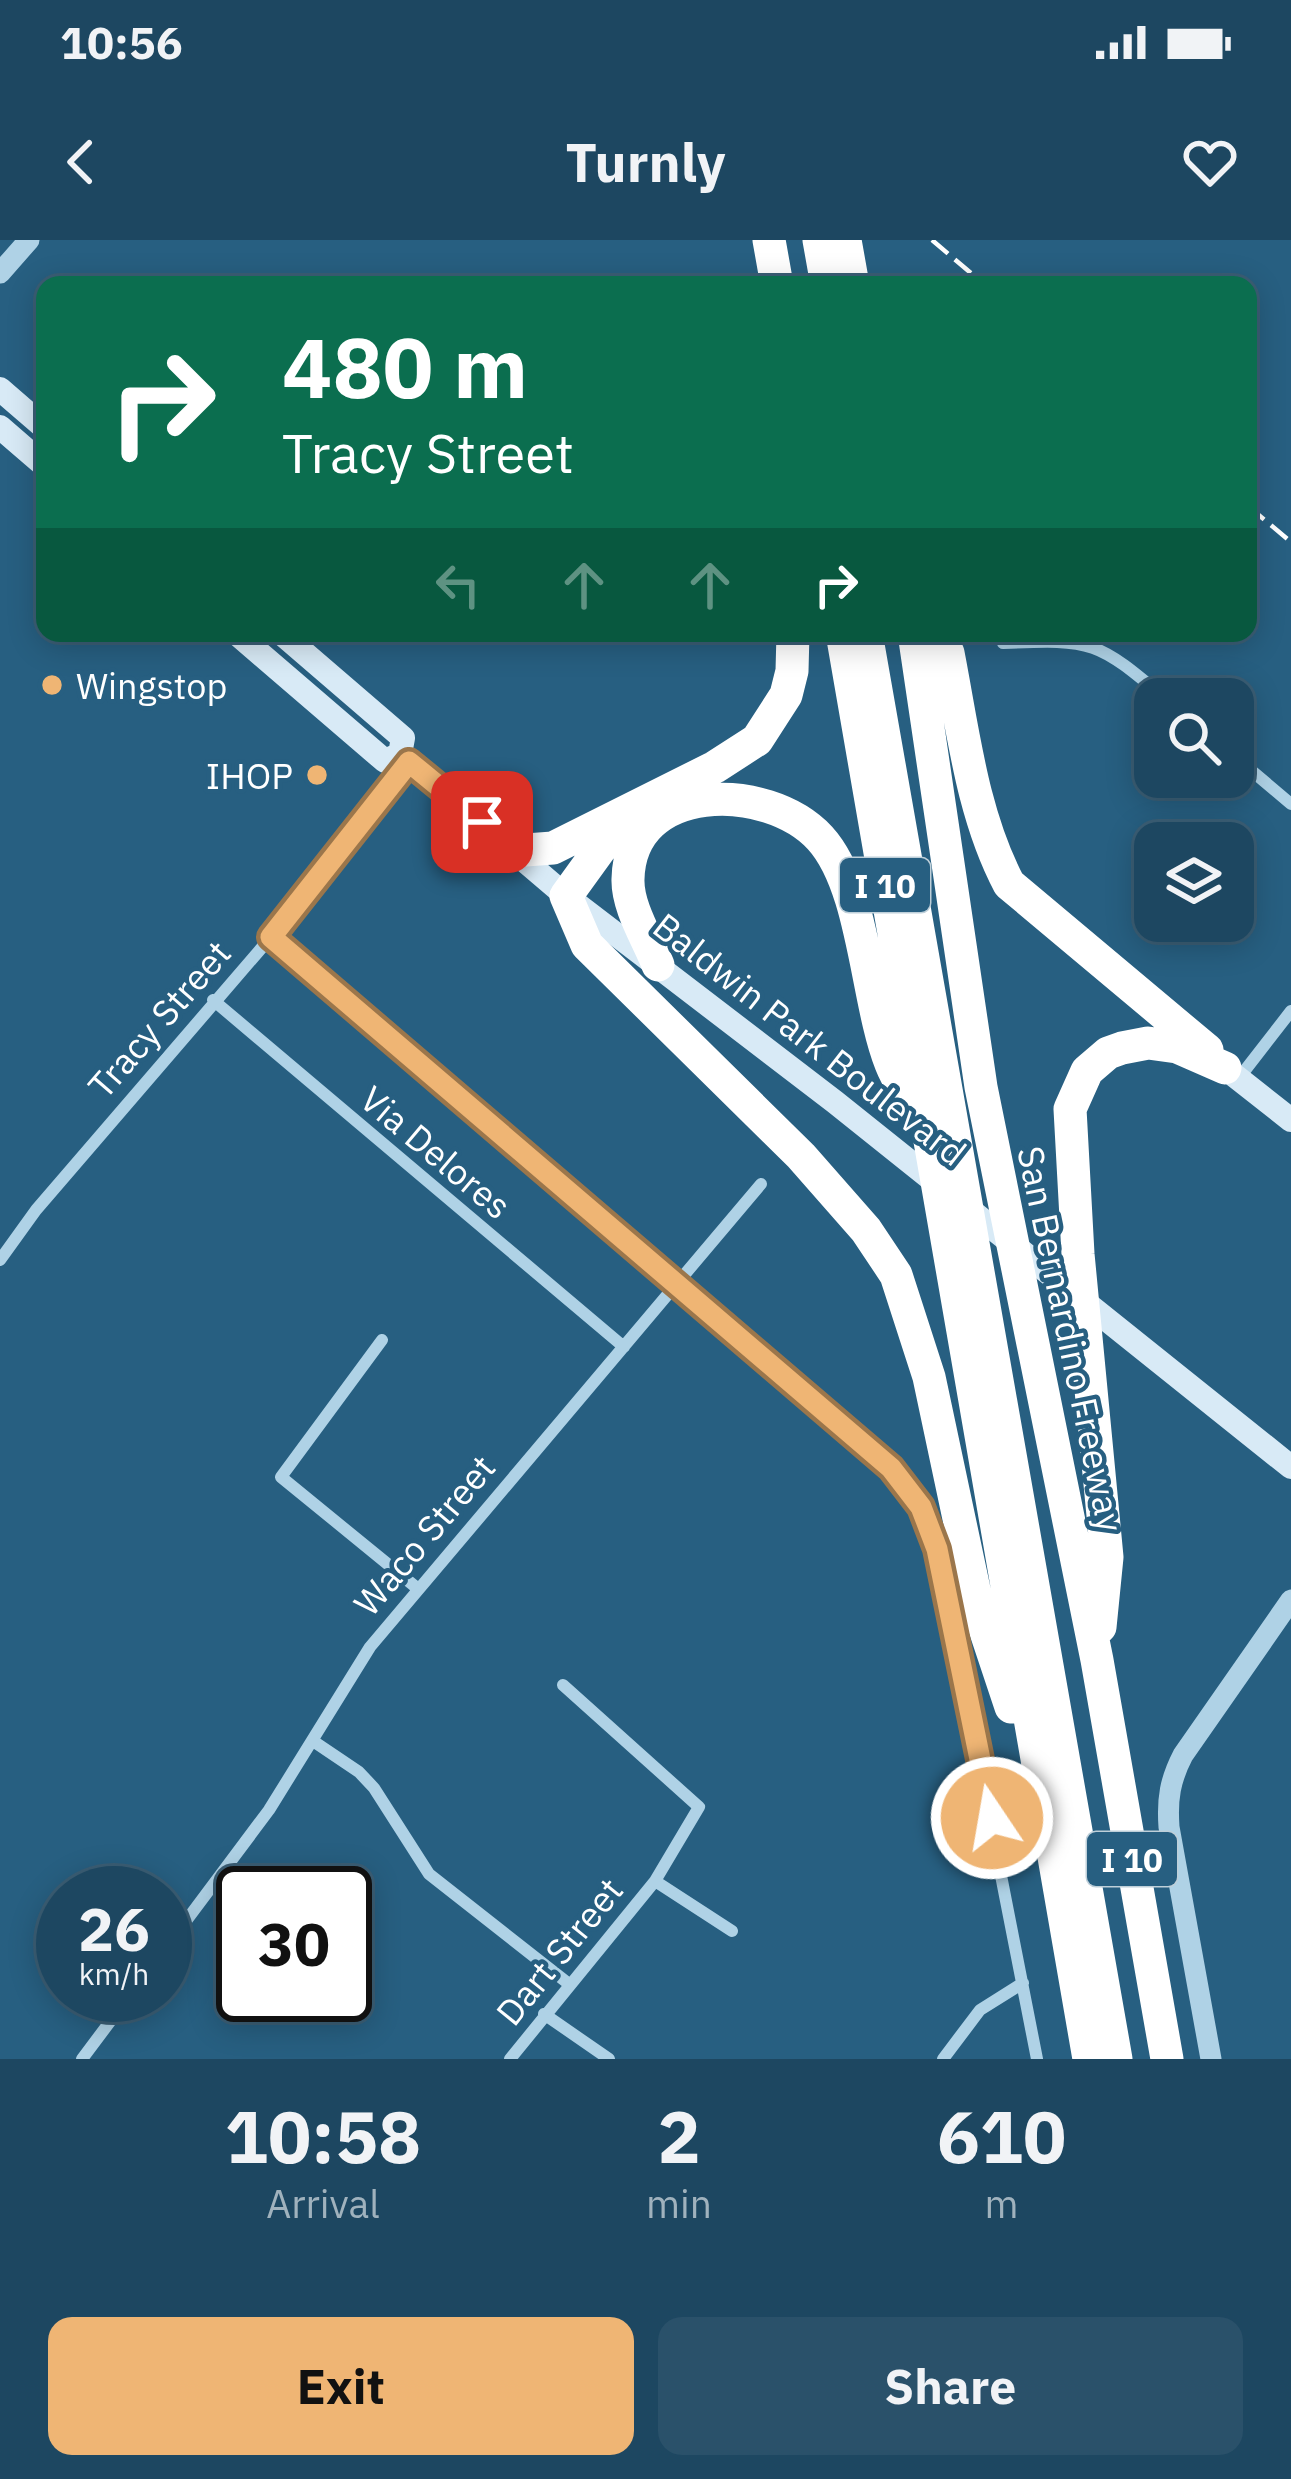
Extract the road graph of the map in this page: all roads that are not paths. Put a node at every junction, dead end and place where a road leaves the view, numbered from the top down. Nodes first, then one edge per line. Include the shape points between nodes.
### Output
1 (29, 240) edge
2 (798, 240) edge
3 (819, 240) edge
4 (845, 240) edge
5 (0, 273) edge
6 (804, 276) edge
7 (825, 276) edge
8 (851, 276) edge
9 (0, 388) edge
10 (36, 420) edge
11 (0, 427) edge
12 (36, 458) edge
13 (246, 642) edge
14 (291, 642) edge
15 (793, 642) edge
16 (844, 642) edge
17 (868, 642) edge
18 (943, 642) edge
19 (1034, 642) edge
20 (1078, 642) edge
21 (1003, 644) dead end
22 (917, 648) edge
23 (1141, 678) edge
24 (404, 758) junction
25 (1254, 773) edge
26 (1291, 804) edge
27 (626, 813) junction
28 (512, 851) junction
29 (566, 896) junction
30 (271, 937) junction
31 (658, 964) junction
32 (213, 1000) junction
33 (1291, 1011) edge
34 (1231, 1074) junction
35 (1291, 1120) edge
36 (928, 1138) junction
37 (761, 1184) dead end
38 (0, 1260) edge
39 (674, 1285) junction
40 (382, 1340) dead end
41 (624, 1347) junction
42 (1291, 1467) edge
43 (1066, 1510) junction
44 (417, 1588) junction
45 (1291, 1600) edge
46 (1097, 1660) junction
47 (563, 1685) dead end
48 (313, 1741) junction
49 (1044, 1806) junction
50 (655, 1881) junction
51 (192, 1913) edge
52 (732, 1931) dead end
53 (1023, 1983) junction
54 (569, 1984) junction
55 (544, 2014) junction
56 (110, 2022) edge
57 (82, 2059) edge
58 (510, 2059) edge
59 (609, 2059) edge
60 (943, 2059) edge
61 (1037, 2059) edge
62 (1090, 2059) edge
63 (1116, 2059) edge
64 (1137, 2059) edge
65 (1167, 2059) edge
66 (1210, 2059) edge

1 - 5 street
2 - 6 highway
3 - 7 highway
4 - 8 highway
9 - 10 main road
11 - 12 main road
13 - 24 main road, Baldwin Park Boulevard via 385,761
14 - 24 main road, Baldwin Park Boulevard via 403,738
15 - 27 highway via 786,695 757,740
16 - 36 highway, I 10
17 - 63 highway
18 - 34 highway via 983,822 1009,884
19 - 21 street
20 - 23 street
22 - 43 highway, San Bernardino Freeway / I 10 via 981,1087
24 - 28 main road, Baldwin Park Boulevard
24 - 30 street, Tracy Street
25 - 26 street
27 - 28 highway via 553,848
27 - 29 highway
28 - 29 main road, Baldwin Park Boulevard
29 - 31 main road, Baldwin Park Boulevard
29 - 49 highway via 587,945 801,1156 896,1275 929,1377 978,1608
30 - 32 street, Tracy Street
30 - 39 street
31 - 36 highway via 628,875 658,819 735,797 802,823 835,860 890,1062
31 - 42 main road, Baldwin Park Boulevard
32 - 38 street, Tracy Street
32 - 41 street, Via Delores
33 - 34 street
34 - 35 main road
34 - 46 highway via 1177,1047 1133,1045 1087,1071 1070,1109 1107,1557
36 - 49 highway, I 10
37 - 39 street, Waco Street
39 - 41 street, Waco Street
39 - 53 street via 891,1468 921,1507 937,1549
40 - 44 street via 281,1477
41 - 44 street, Waco Street
43 - 46 highway, San Bernardino Freeway / I 10
43 - 64 highway via 1055,1587
44 - 48 street, Waco Street via 344,1684
45 - 66 street via 1183,1755 1167,1799
46 - 65 highway, San Bernardino Freeway / I 10
47 - 50 street, Dart Street via 699,1807
48 - 51 street, Waco Street
48 - 54 street via 374,1788 429,1874
49 - 62 highway, I 10
50 - 52 street
50 - 54 street, Dart Street
53 - 60 street via 980,2010
53 - 61 street
54 - 55 street, Dart Street
55 - 58 street, Dart Street
55 - 59 street
56 - 57 street

